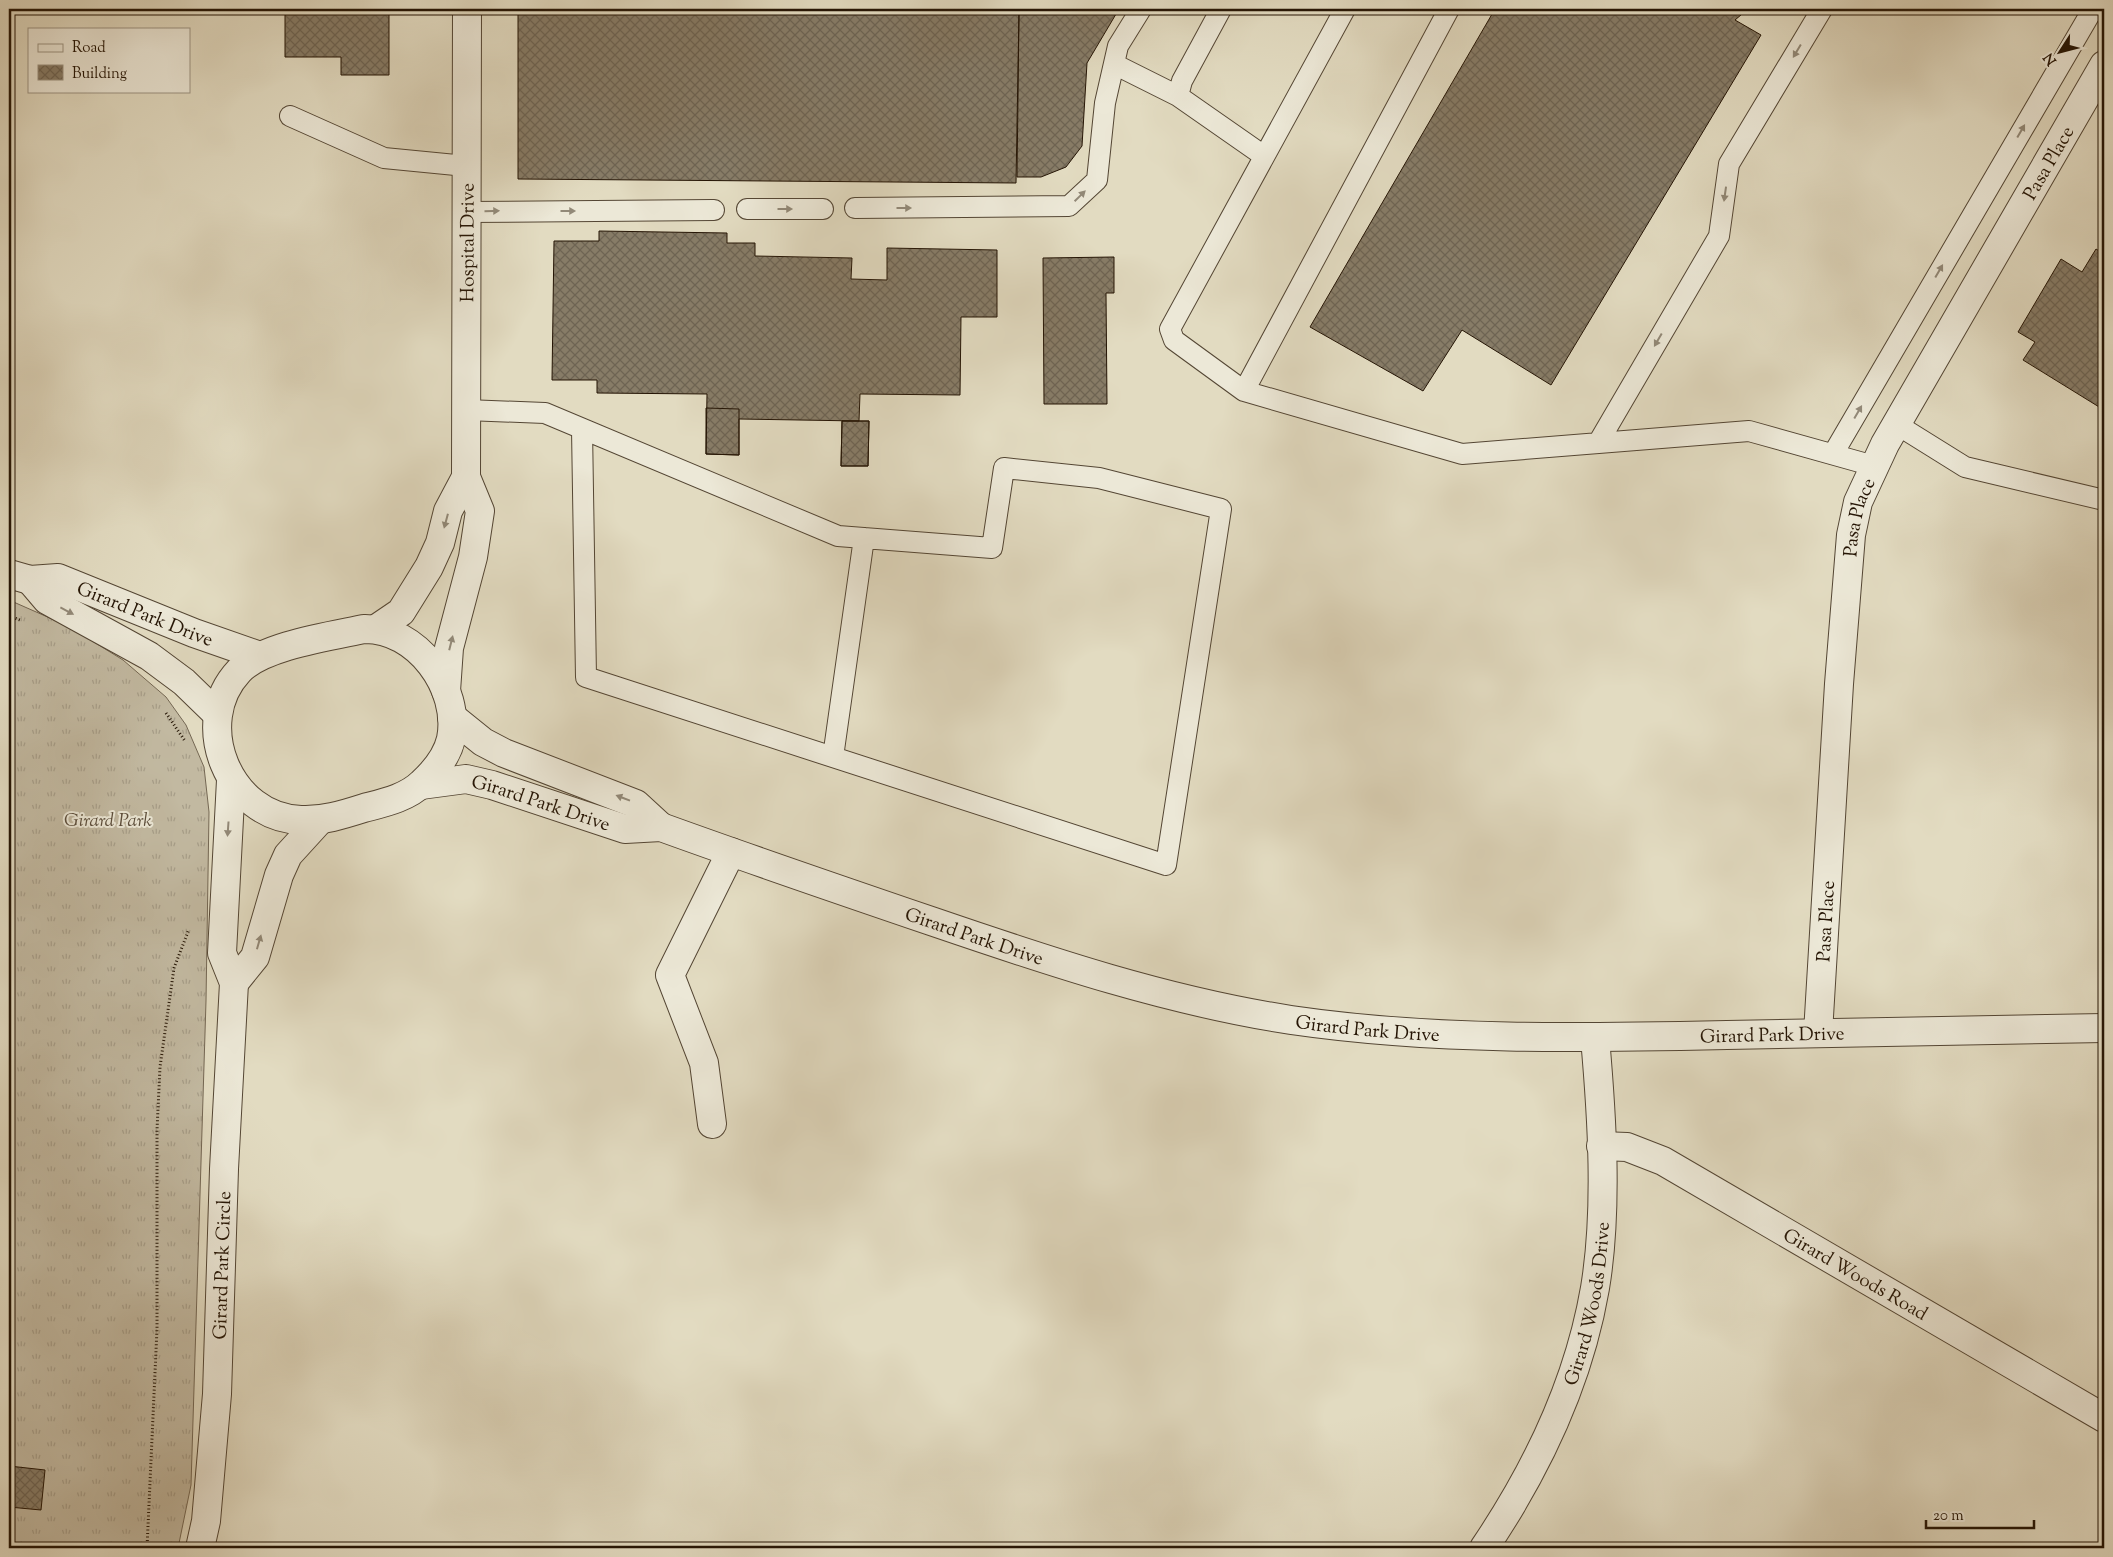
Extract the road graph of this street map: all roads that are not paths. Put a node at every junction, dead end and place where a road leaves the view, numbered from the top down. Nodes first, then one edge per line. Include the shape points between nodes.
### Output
1 (467, 9) edge
2 (1141, 9) edge
3 (1220, 9) edge
4 (1345, 9) edge
5 (1449, 9) edge
6 (1822, 9) edge
7 (2093, 9) edge
8 (1114, 64) junction
9 (2104, 65) edge
10 (1178, 96) junction
11 (290, 116) dead end
12 (1264, 156) junction
13 (466, 166) junction
14 (855, 208) dead end
15 (747, 209) dead end
16 (823, 209) dead end
17 (714, 210) dead end
18 (465, 212) junction
19 (1244, 391) junction
20 (466, 410) junction
21 (1896, 424) junction
22 (582, 429) junction
23 (1598, 443) junction
24 (1833, 454) junction
25 (1874, 466) junction
26 (466, 476) junction
27 (2104, 500) edge
28 (864, 538) junction
29 (20, 577) edge
30 (376, 629) junction
31 (260, 656) junction
32 (449, 704) junction
33 (217, 714) junction
34 (833, 757) junction
35 (231, 780) junction
36 (421, 784) junction
37 (319, 821) junction
38 (661, 827) junction
39 (731, 852) junction
40 (234, 983) junction
41 (2104, 1028) edge
42 (1818, 1033) junction
43 (1595, 1038) junction
44 (712, 1124) dead end
45 (1601, 1146) junction
46 (2104, 1418) edge
47 (200, 1548) edge
48 (1484, 1548) edge

1 - 13 street, Hospital Drive
2 - 8 lane via 1118,46
3 - 10 lane via 1182,81
4 - 12 lane
5 - 19 lane
6 -> 23 lane via 1730,164 1719,236
24 -> 7 lane
8 - 10 lane
14 -> 8 lane via 1069,206 1097,180 1105,103
9 - 21 street, Pasa Place
10 - 12 lane
11 - 13 lane via 384,158
12 - 19 lane via 1170,329 1174,340
13 - 18 street, Hospital Drive
15 -> 16 lane
18 -> 17 lane
18 - 20 street, Hospital Drive
19 - 23 lane via 1462,454
20 - 22 lane via 545,413
20 - 26 street, Hospital Drive
21 - 25 street, Pasa Place
21 - 27 lane via 1965,467
22 - 28 lane via 838,536
22 - 34 lane via 586,677
23 - 24 lane via 1749,431
24 - 25 lane
25 - 42 street, Pasa Place via 1858,502 1851,535
26 -> 30 street, Hospital Drive via 448,511 440,543 429,567 401,612
32 -> 26 street, Hospital Drive via 449,648 473,557 480,511
28 - 34 lane
28 - 34 lane via 992,548 1004,468 1099,478 1221,510 1166,865
29 - 31 street, Girard Park Drive via 58,578
29 -> 33 street, Girard Park Drive via 47,600 149,656 184,682
30 - 31 street via 321,638
30 - 32 street via 415,647 432,664
31 - 33 street via 239,671
32 - 36 street, Hospital Drive via 451,740 441,763
38 -> 32 street, Girard Park Drive via 636,804 504,754 483,742
33 - 35 street via 218,736
35 - 37 street via 248,799 268,813 292,820
35 -> 40 street, Girard Park Circle via 222,953
36 - 37 street via 398,798
36 - 38 street, Girard Park Drive via 466,779 625,829
40 -> 37 street via 255,957 288,855
38 - 39 street, Girard Park Drive
39 - 43 street, Girard Park Drive via 1027,954 1210,1006 1376,1030 1484,1037
39 - 44 street via 670,975 704,1063
40 - 47 street, Girard Park Circle via 217,1394 206,1520
41 - 42 street, Girard Park Drive
42 - 43 street, Girard Park Drive
43 - 45 street, Girard Woods Drive
45 - 46 street, Girard Woods Road via 1627,1148 1663,1161
45 - 48 street, Girard Woods Drive via 1601,1224 1594,1288 1580,1350 1556,1416 1522,1486

